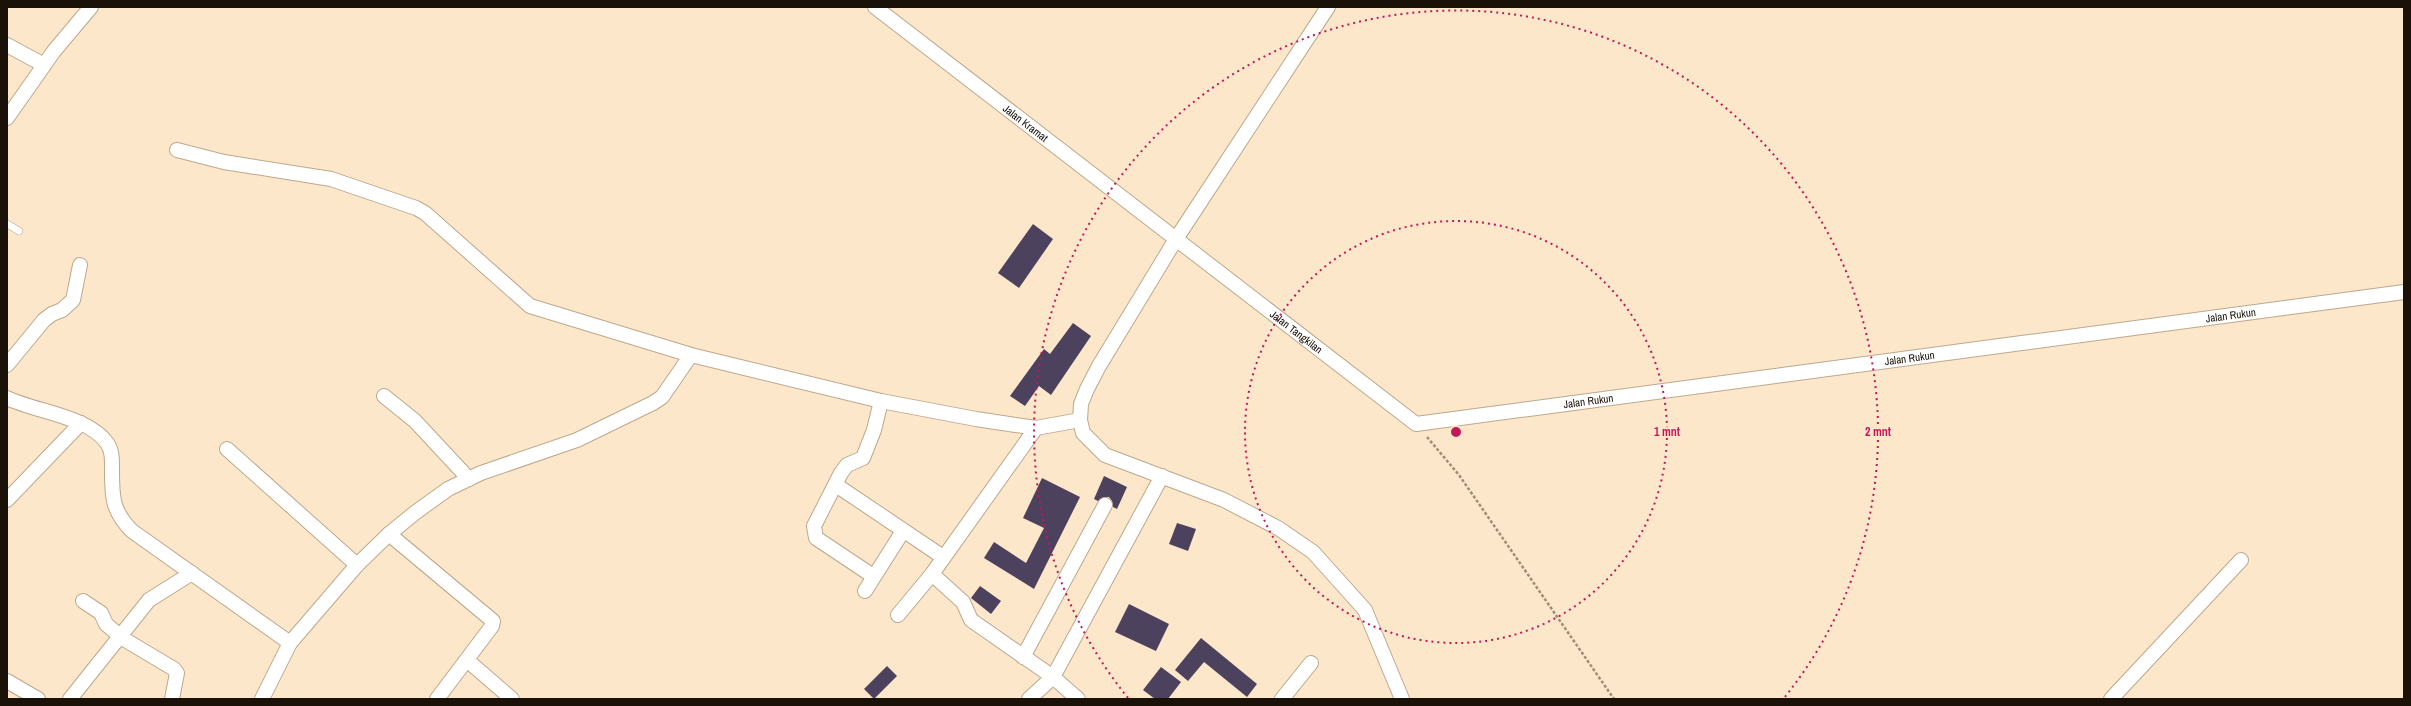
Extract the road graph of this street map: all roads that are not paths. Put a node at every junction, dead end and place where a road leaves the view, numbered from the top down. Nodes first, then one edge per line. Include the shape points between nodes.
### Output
1 (91, 7) edge
2 (875, 7) edge
3 (1328, 7) edge
4 (7, 45) edge
5 (44, 66) junction
6 (7, 118) edge
7 (177, 150) dead end
8 (7, 224) edge
9 (19, 231) dead end
10 (1176, 239) junction
11 (80, 265) dead end
12 (2404, 292) edge
13 (691, 355) junction
14 (7, 365) edge
15 (384, 396) dead end
16 (7, 398) edge
17 (881, 401) junction
18 (1080, 420) junction
19 (81, 423) junction
20 (1416, 424) joint
21 (1036, 428) junction
22 (227, 449) dead end
23 (1162, 476) junction
24 (469, 479) junction
25 (836, 485) junction
26 (7, 500) edge
27 (1105, 505) dead end
28 (902, 531) junction
29 (389, 534) junction
30 (943, 557) junction
31 (2241, 560) dead end
32 (357, 565) junction
33 (192, 573) junction
34 (932, 574) junction
35 (873, 576) junction
36 (865, 591) dead end
37 (83, 601) dead end
38 (898, 615) dead end
39 (118, 635) junction
40 (290, 643) junction
41 (1023, 657) junction
42 (467, 660) junction
43 (1311, 663) dead end
44 (1053, 677) junction
45 (7, 681) edge
46 (38, 699) edge
47 (70, 699) edge
48 (172, 699) edge
49 (262, 699) edge
50 (437, 699) edge
51 (512, 699) edge
52 (1028, 699) edge
53 (1078, 699) edge
54 (1282, 699) edge
55 (1402, 699) edge
56 (2111, 699) edge

1 - 5 street
2 - 10 street, Jalan Kramat
3 - 10 street
4 - 5 street
5 - 6 street
7 - 13 street via 224,162 331,179 416,208 425,213 530,306
8 - 9 lane
10 - 18 street via 1087,389 1081,404
10 - 20 street, Jalan Tangkilan
11 - 14 street via 73,300 44,320
12 - 20 street, Jalan Rukun
13 - 17 street
13 - 24 street via 658,400 577,440
15 - 24 street via 415,421
16 - 19 street
17 - 21 street
17 - 25 street via 874,430 863,458 844,468
18 - 21 street
18 - 23 street via 1083,433 1105,455
19 - 26 street
19 - 33 street via 107,443 112,453 113,502 120,520
21 - 30 street
22 - 32 street
23 - 44 street
23 - 55 street via 1254,514 1313,552 1365,610
24 - 29 street via 448,489
25 - 28 street
25 - 35 street via 814,526 814,534 816,538
27 - 41 street
28 - 30 street
28 - 35 street
29 - 32 street
29 - 42 street via 493,620 492,626
30 - 34 street
31 - 56 street
32 - 40 street
33 - 39 street via 149,600
33 - 40 street
34 - 38 street
34 - 41 street via 963,602 971,620
35 - 36 street
37 - 39 street via 101,613 106,624
39 - 47 street via 113,647
39 - 48 street via 174,669 177,673
40 - 49 street
41 - 44 street
42 - 50 street
42 - 51 street
43 - 54 street
44 - 52 street
44 - 53 street
45 - 46 street

